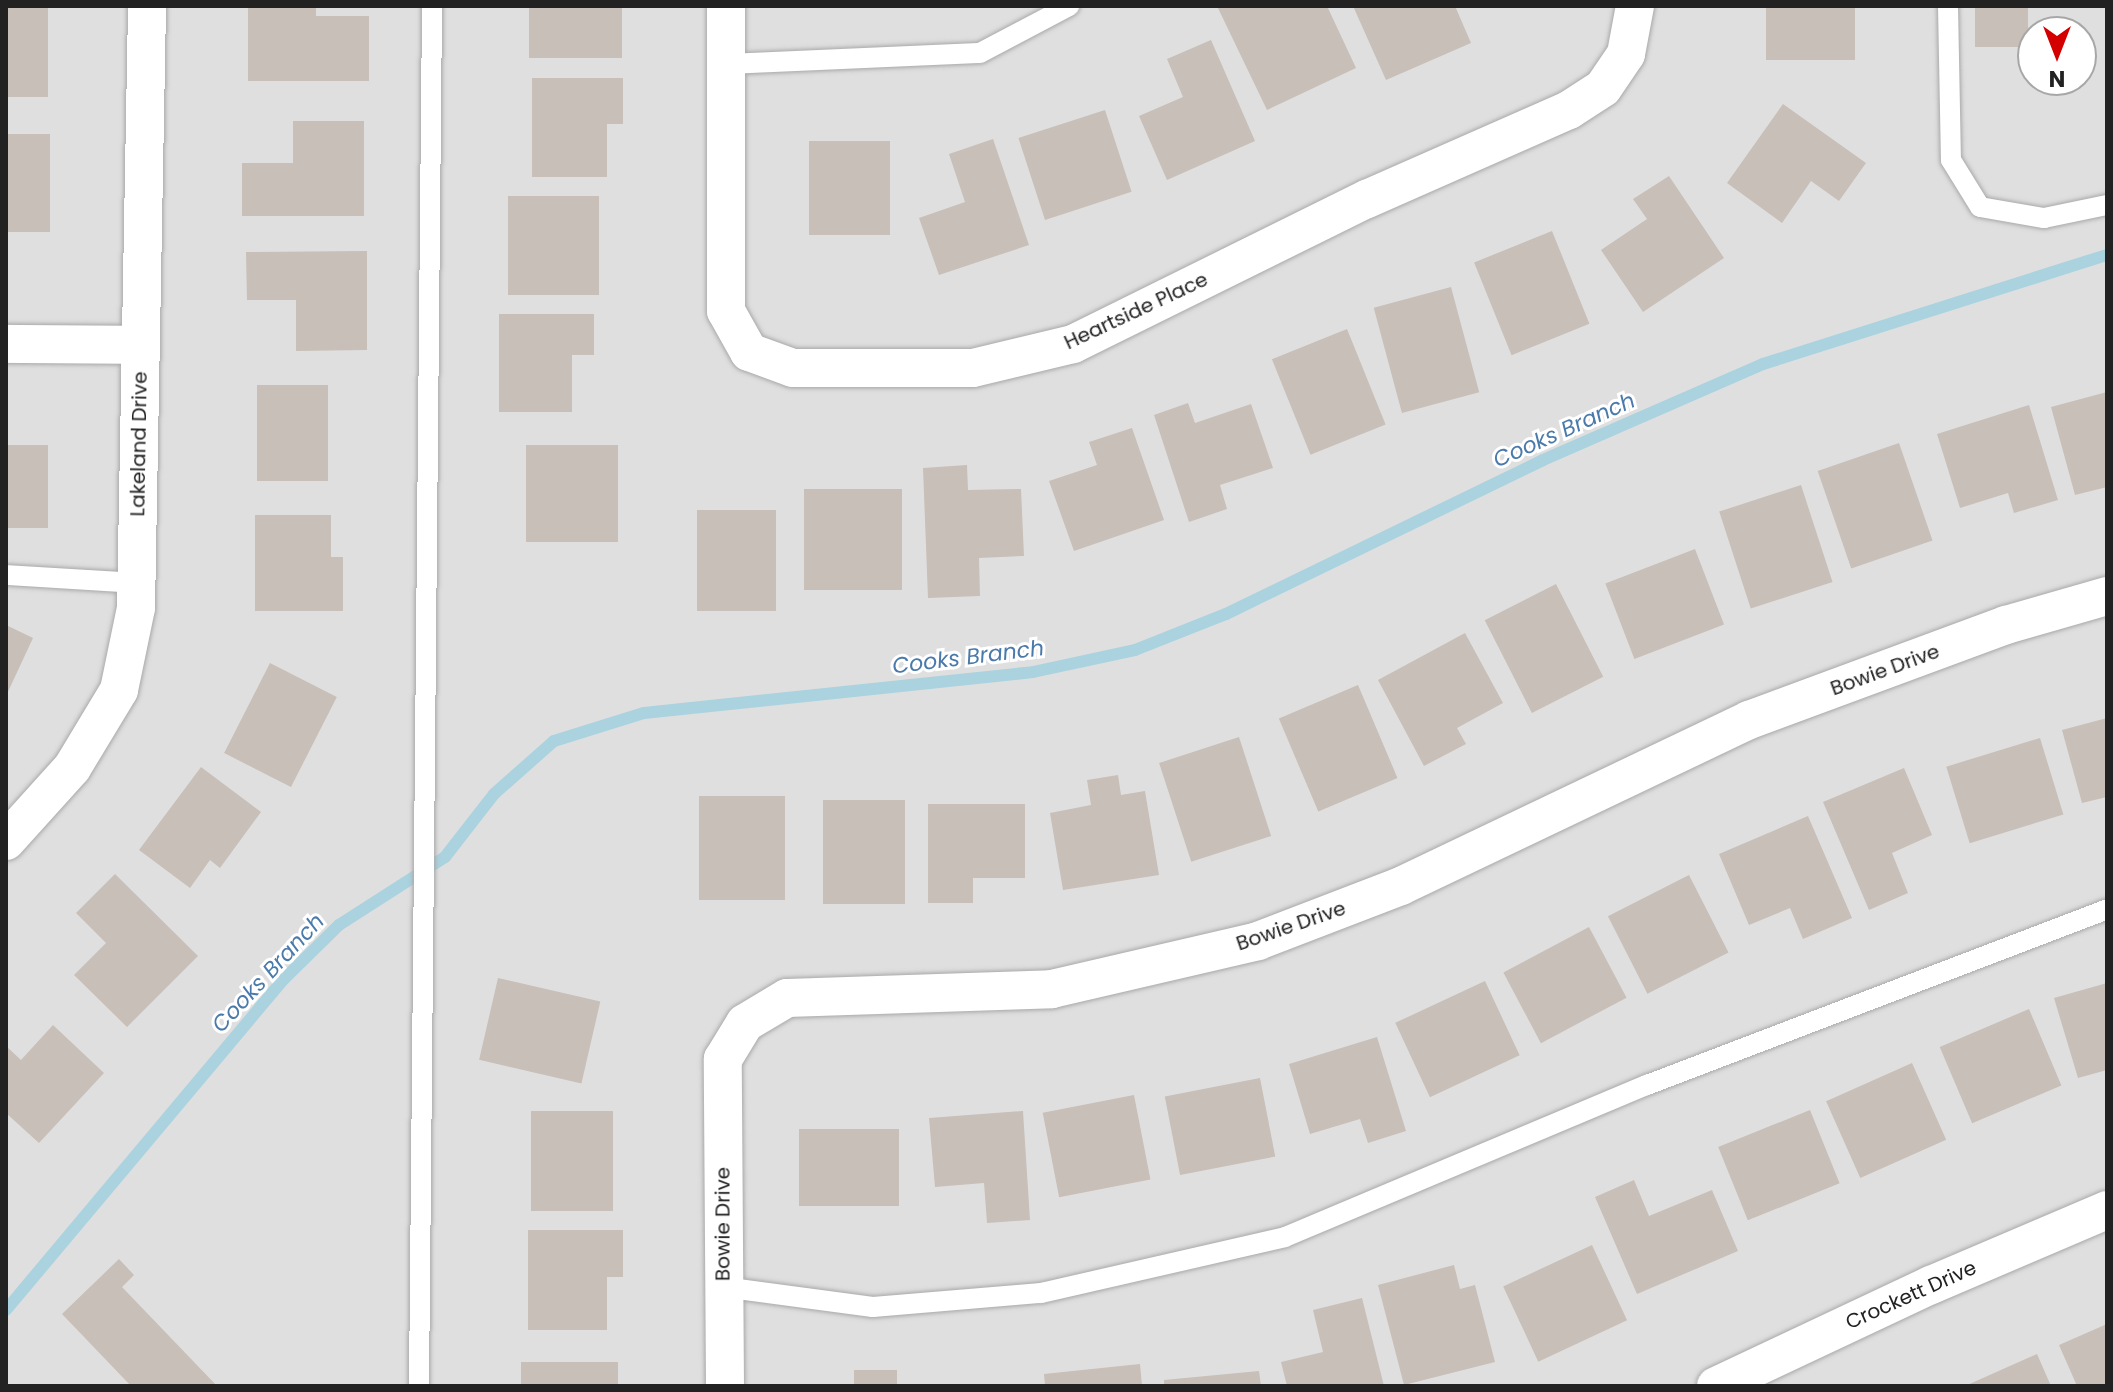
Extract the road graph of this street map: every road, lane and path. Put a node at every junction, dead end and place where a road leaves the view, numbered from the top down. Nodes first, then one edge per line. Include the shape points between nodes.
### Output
1 (147, 6) edge
2 (432, 6) edge
3 (726, 6) edge
4 (1069, 6) edge
5 (1635, 6) edge
6 (1948, 6) edge
7 (726, 64) junction
8 (2107, 205) edge
9 (6, 344) edge
10 (140, 345) junction
11 (6, 575) edge
12 (136, 583) junction
13 (2107, 596) edge
14 (6, 841) edge
15 (2107, 909) edge
16 (2107, 1210) edge
17 (723, 1287) junction
18 (419, 1386) edge
19 (725, 1386) edge
20 (1716, 1386) edge

1 - 10 street, Lakeland Drive
2 - 18 lane
3 - 7 street, Heartside Place
4 - 7 lane via 980,53
5 - 7 street, Heartside Place via 1626,54 1603,88 1569,110 1367,199 1073,344 973,368 793,368 749,352 726,311
6 - 8 lane via 1951,160 1980,207 2044,218
9 - 10 street
10 - 12 street, Lakeland Drive
11 - 12 lane
12 - 14 street, Lakeland Drive via 119,690 72,768
13 - 17 street, Bowie Drive via 2006,625 1749,720 1401,886 1258,941 1052,989 787,998 745,1023 723,1059
15 - 17 lane via 1647,1085 1285,1237 1041,1293 873,1307
16 - 20 street, Crockett Drive
17 - 19 street, Bowie Drive

